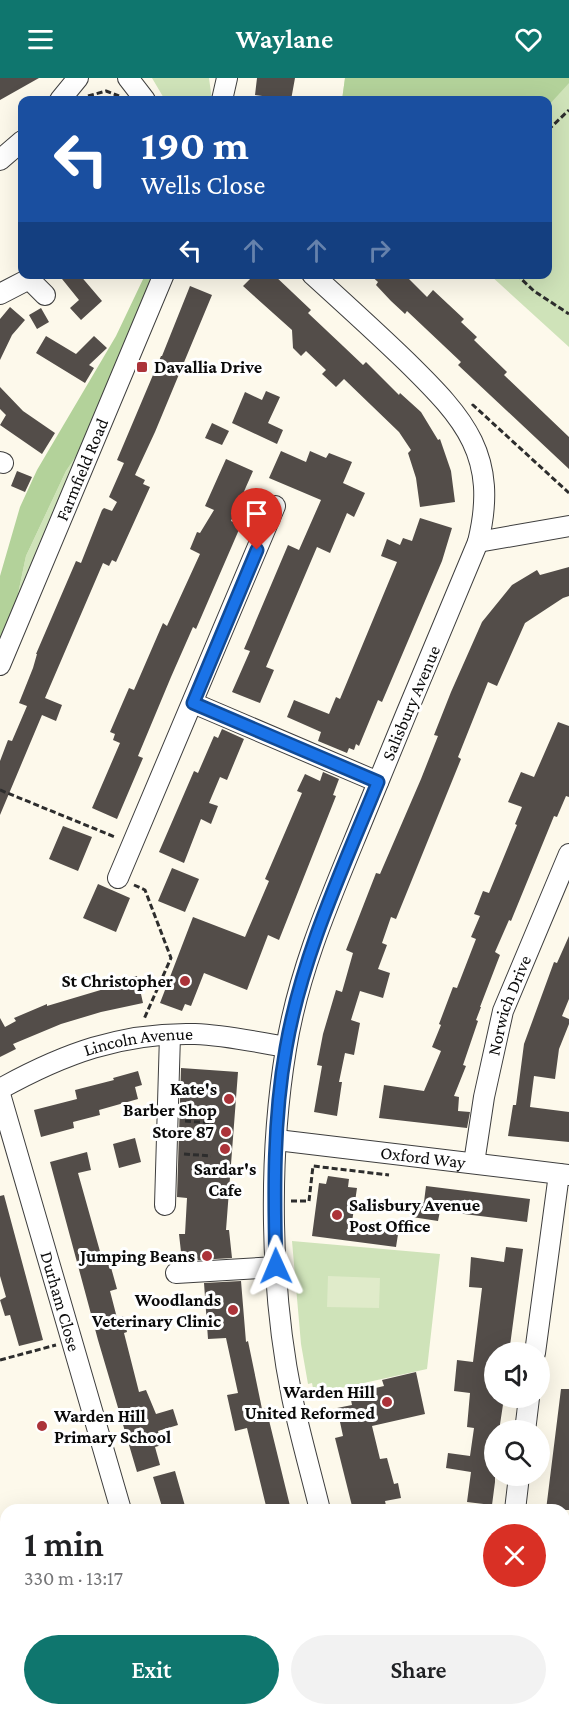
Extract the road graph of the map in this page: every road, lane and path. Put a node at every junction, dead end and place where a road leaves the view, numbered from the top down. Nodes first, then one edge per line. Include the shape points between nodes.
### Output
1 (78, 78) edge
2 (128, 78) edge
3 (227, 78) edge
4 (63, 96) edge
5 (89, 96) edge
6 (116, 96) edge
7 (142, 96) edge
8 (223, 96) edge
9 (568, 112) edge
10 (552, 126) edge
11 (18, 144) edge
12 (0, 160) edge
13 (26, 279) edge
14 (32, 279) edge
15 (162, 279) edge
16 (317, 279) edge
17 (521, 279) edge
18 (0, 294) edge
19 (45, 295) dead end
20 (569, 314) edge
21 (456, 414) junction
22 (569, 493) edge
23 (275, 506) dead end
24 (569, 526) edge
25 (478, 542) junction
26 (0, 665) edge
27 (193, 703) junction
28 (378, 782) junction
29 (0, 790) edge
30 (132, 845) junction
31 (569, 854) edge
32 (118, 878) joint
33 (170, 1035) junction
34 (135, 1038) junction
35 (286, 1047) junction
36 (169, 1086) junction
37 (0, 1089) edge
38 (216, 1089) dead end
39 (0, 1094) edge
40 (168, 1120) junction
41 (213, 1123) dead end
42 (277, 1140) junction
43 (167, 1153) junction
44 (211, 1156) dead end
45 (474, 1163) junction
46 (564, 1174) edge
47 (389, 1175) dead end
48 (274, 1200) junction
49 (165, 1205) dead end
50 (276, 1266) junction
51 (176, 1274) dead end
52 (73, 1341) junction
53 (537, 1342) edge
54 (0, 1360) edge
55 (518, 1486) edge
56 (119, 1504) edge
57 (319, 1504) edge
58 (516, 1504) edge

1 - 4 street
2 - 7 street
3 - 8 street
5 - 6 path via 106,92
9 - 10 path
11 - 12 street
13 - 18 street
14 - 19 street
15 - 26 street, Farmfield Road
16 - 21 street, Salisbury Avenue
17 - 20 path
21 - 22 path via 473,405
21 - 25 street, Salisbury Avenue via 473,442 482,475 484,509
23 - 27 street
24 - 25 street
25 - 28 street, Salisbury Avenue
27 - 28 street
27 - 30 street
28 - 35 street, Salisbury Avenue via 327,907
29 - 30 path
30 - 32 street
31 - 45 street, Norwich Drive via 503,1011
32 - 34 path via 145,890 171,958
33 - 34 street, Lincoln Avenue
33 - 35 street, Lincoln Avenue via 226,1037
33 - 36 street
34 - 37 street, Lincoln Avenue via 55,1060
35 - 42 street, Salisbury Avenue
36 - 38 path
36 - 40 street
39 - 52 street, Durham Close
40 - 41 path
40 - 43 street
42 - 45 street, Oxford Way
42 - 48 street, Salisbury Avenue
43 - 44 path
43 - 49 street
45 - 46 street, Oxford Way
46 - 53 street
47 - 48 path via 313,1166 309,1202
48 - 50 street, Salisbury Avenue
50 - 51 street
50 - 57 street, Salisbury Avenue via 292,1397
52 - 54 path
52 - 56 street, Durham Close
55 - 58 street

